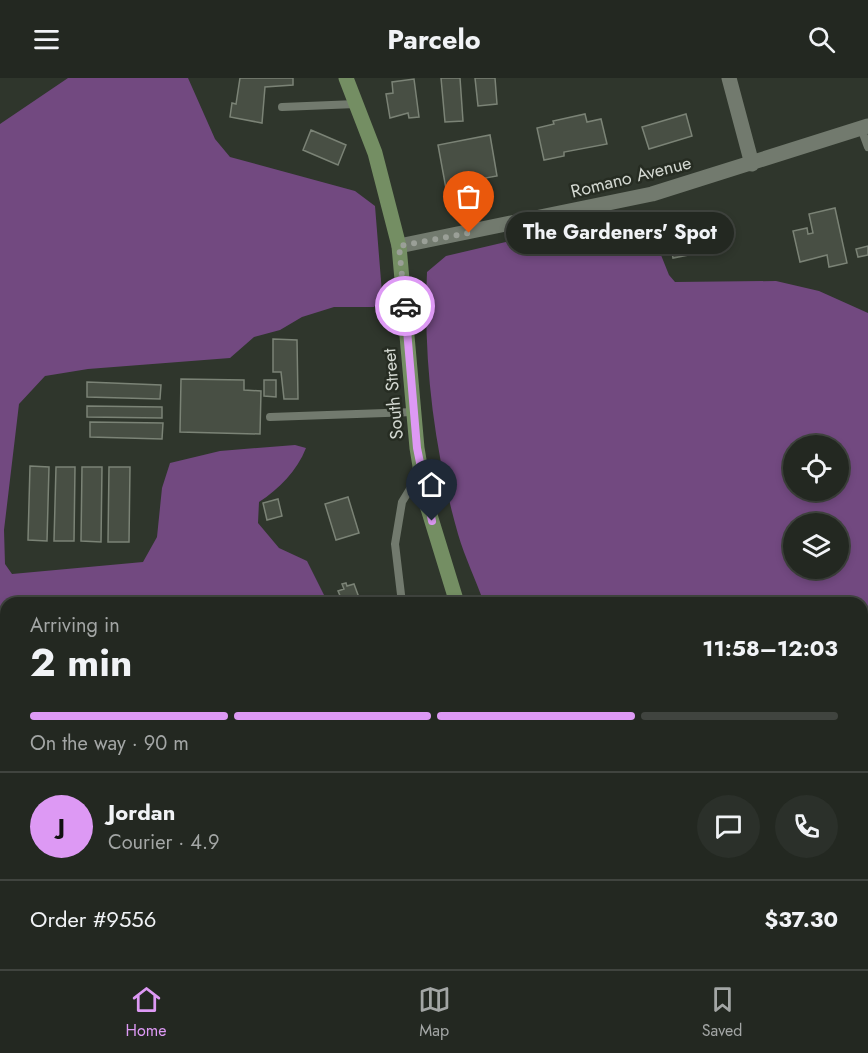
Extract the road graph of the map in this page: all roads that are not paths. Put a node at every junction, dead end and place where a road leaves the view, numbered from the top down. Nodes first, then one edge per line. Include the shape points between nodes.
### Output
1 (346, 78) edge
2 (729, 78) edge
3 (356, 104) junction
4 (282, 107) dead end
5 (865, 127) edge
6 (868, 147) edge
7 (752, 164) junction
8 (399, 246) junction
9 (414, 412) junction
10 (270, 417) dead end
11 (421, 471) junction
12 (401, 597) edge
13 (455, 597) edge

1 - 3 main road, South Street
2 - 7 street
3 - 4 lane
3 - 8 main road, South Street via 375,153
5 - 6 lane
5 - 7 street, Romano Avenue
7 - 8 street, Romano Avenue via 652,195
8 - 9 main road, South Street
9 - 10 lane
9 - 11 main road, South Street
11 - 12 lane via 402,502 395,544
11 - 13 main road, South Street via 426,502

